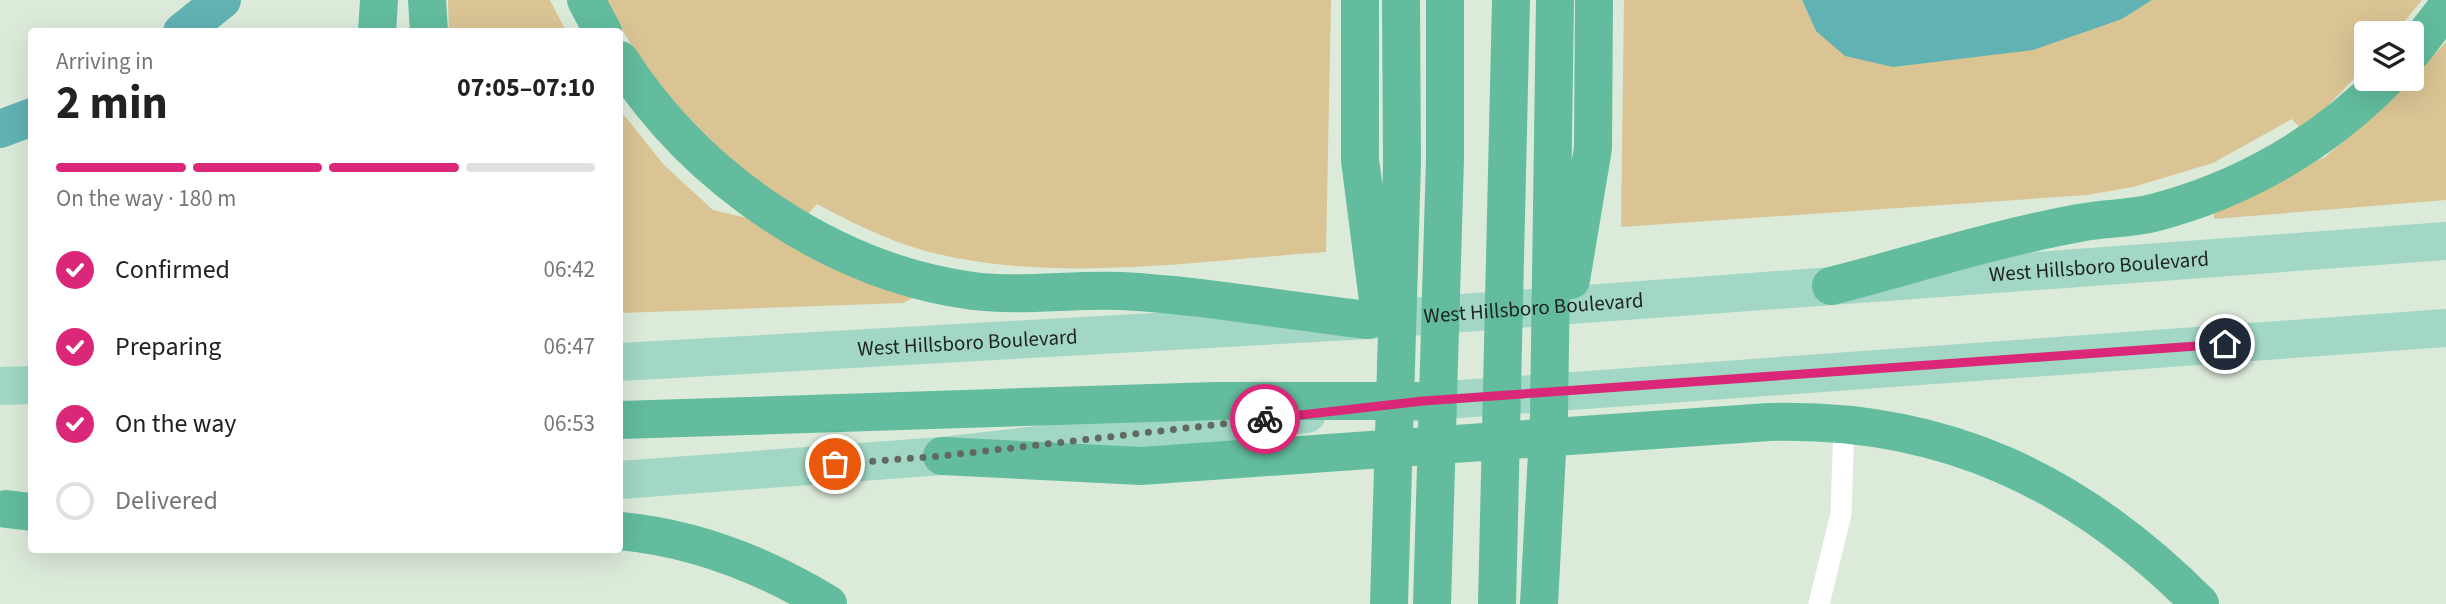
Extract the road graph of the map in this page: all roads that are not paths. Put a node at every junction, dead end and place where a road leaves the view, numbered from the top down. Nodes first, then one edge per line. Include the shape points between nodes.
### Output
1 (379, 0) edge
2 (427, 0) edge
3 (586, 0) edge
4 (1360, 0) edge
5 (1401, 0) edge
6 (1445, 0) edge
7 (1511, 0) edge
8 (1555, 0) edge
9 (1594, 0) edge
10 (2446, 8) edge
11 (377, 28) edge
12 (429, 28) edge
13 (601, 28) edge
14 (2424, 36) edge
15 (623, 64) edge
16 (2372, 91) edge
17 (2446, 241) edge
18 (1831, 286) junction
19 (1368, 320) junction
20 (2446, 328) edge
21 (623, 362) edge
22 (28, 385) edge
23 (0, 386) edge
24 (1423, 401) junction
25 (1549, 415) junction
26 (623, 420) edge
27 (1844, 422) junction
28 (1395, 432) junction
29 (942, 456) junction
30 (623, 480) edge
31 (623, 531) edge
32 (2198, 603) edge
33 (828, 604) edge
34 (1389, 604) edge
35 (1432, 604) edge
36 (1497, 604) edge
37 (1539, 604) edge
38 (1819, 604) edge

1 - 11 highway
2 - 12 highway
3 - 13 highway
4 - 28 highway via 1360,160
5 - 28 highway
6 - 35 highway
7 - 36 highway
8 - 25 highway
9 - 25 highway via 1593,148
10 - 14 highway
15 - 19 highway via 680,135 752,200 831,246 897,272 972,290 1120,291
16 - 18 highway via 2304,148 2192,201 2130,217 2081,222
17 - 18 main road, West Hillsboro Boulevard
18 - 19 main road, West Hillsboro Boulevard
19 - 21 main road, West Hillsboro Boulevard
20 - 24 main road
22 - 23 main road
24 - 26 highway via 1215,401
24 - 29 main road
25 - 37 highway
27 - 29 highway via 1769,422 1141,466
27 - 32 highway via 1927,437 2017,470 2096,517 2162,568
27 - 38 lane via 1840,514
28 - 34 highway
29 - 30 main road
31 - 33 highway via 667,537 738,558

